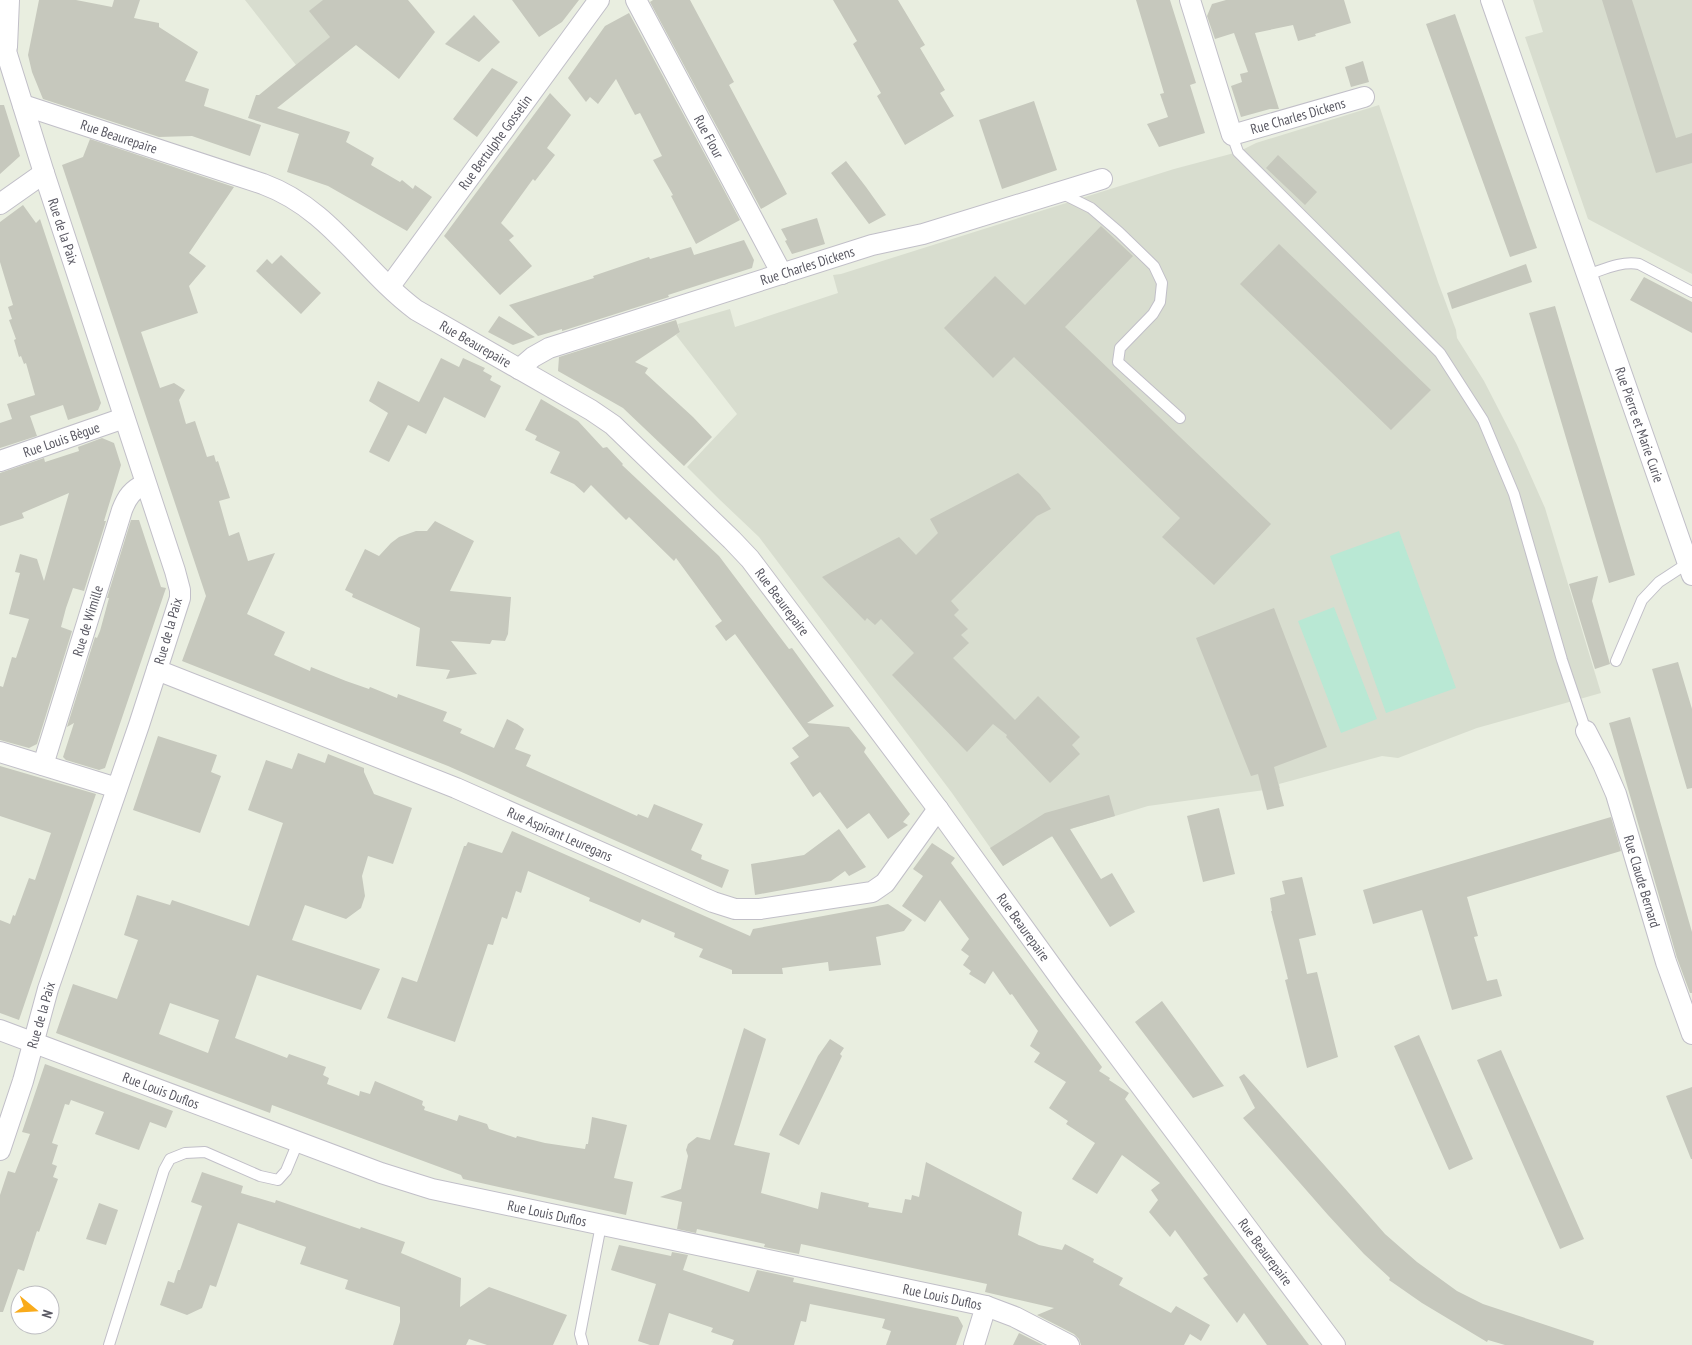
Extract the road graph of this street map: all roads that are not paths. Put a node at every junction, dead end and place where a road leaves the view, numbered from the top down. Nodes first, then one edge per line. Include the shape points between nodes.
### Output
1 (9, 0) edge
2 (599, 0) edge
3 (636, 0) edge
4 (1190, 0) edge
5 (1492, 0) edge
6 (0, 32) edge
7 (4, 54) edge
8 (1364, 97) dead end
9 (23, 105) junction
10 (1232, 136) junction
11 (44, 173) junction
12 (1102, 179) dead end
13 (1058, 192) junction
14 (0, 204) edge
15 (782, 274) junction
16 (1588, 275) junction
17 (390, 286) junction
18 (1692, 292) edge
19 (519, 369) junction
20 (124, 418) junction
21 (1180, 418) dead end
22 (0, 462) edge
23 (145, 484) junction
24 (1689, 558) edge
25 (1616, 662) dead end
26 (157, 670) junction
27 (1586, 731) joint
28 (0, 752) edge
29 (43, 765) junction
30 (116, 788) junction
31 (938, 809) junction
32 (0, 1030) edge
33 (1692, 1034) edge
34 (34, 1042) junction
35 (298, 1142) junction
36 (0, 1150) edge
37 (601, 1225) junction
38 (986, 1306) junction
39 (1333, 1342) edge
40 (109, 1345) edge
41 (583, 1345) edge
42 (974, 1345) edge
43 (1069, 1345) edge

1 - 7 street
2 - 17 street, Rue Bertulphe Gosselin
3 - 15 street, Rue Flour
4 - 10 street
5 - 16 street, Rue Pierre et Marie Curie
6 - 7 street, Rue de la Paix
7 - 9 street, Rue de la Paix
8 - 10 street, Rue Charles Dickens
9 - 11 street, Rue de la Paix
9 - 17 street, Rue Beaurepaire via 285,193 305,205
10 - 27 lane via 1238,152 1440,353 1484,420 1514,494
11 - 14 street
11 - 20 street, Rue de la Paix
12 - 13 street, Rue Charles Dickens
13 - 15 street, Rue Charles Dickens
13 - 21 lane via 1091,208 1154,266 1162,283 1160,302 1120,348 1118,362
15 - 19 street, Rue Charles Dickens via 549,348
16 - 18 lane via 1622,263 1639,264
16 - 24 street, Rue Pierre et Marie Curie
17 - 19 street, Rue Beaurepaire via 416,310
19 - 31 street, Rue Beaurepaire via 613,425 741,549
20 - 22 street, Rue Louis Bègue
20 - 23 street, Rue de la Paix
23 - 26 street, Rue de la Paix via 180,590 179,607
23 - 29 street, Rue de Wimille via 131,492 124,505
24 - 25 lane via 1642,600
26 - 30 street, Rue de la Paix
26 - 31 street, Rue Aspirant Leuregans via 456,788 735,909 872,892 885,883
27 - 33 street, Rue Claude Bernard via 1616,794 1666,962
28 - 29 street
29 - 30 street
30 - 34 street, Rue de la Paix via 48,989
31 - 39 street, Rue Beaurepaire via 1068,989
32 - 34 street, Rue Louis Duflos
34 - 35 street, Rue Louis Duflos
34 - 36 street, Rue de la Paix
35 - 37 street, Rue Louis Duflos via 432,1190
35 - 40 lane via 286,1171 278,1180 260,1176 205,1152 185,1153 170,1159
37 - 38 street, Rue Louis Duflos
37 - 41 lane via 580,1334
38 - 42 street
38 - 43 street, Rue Louis Duflos via 1015,1316

